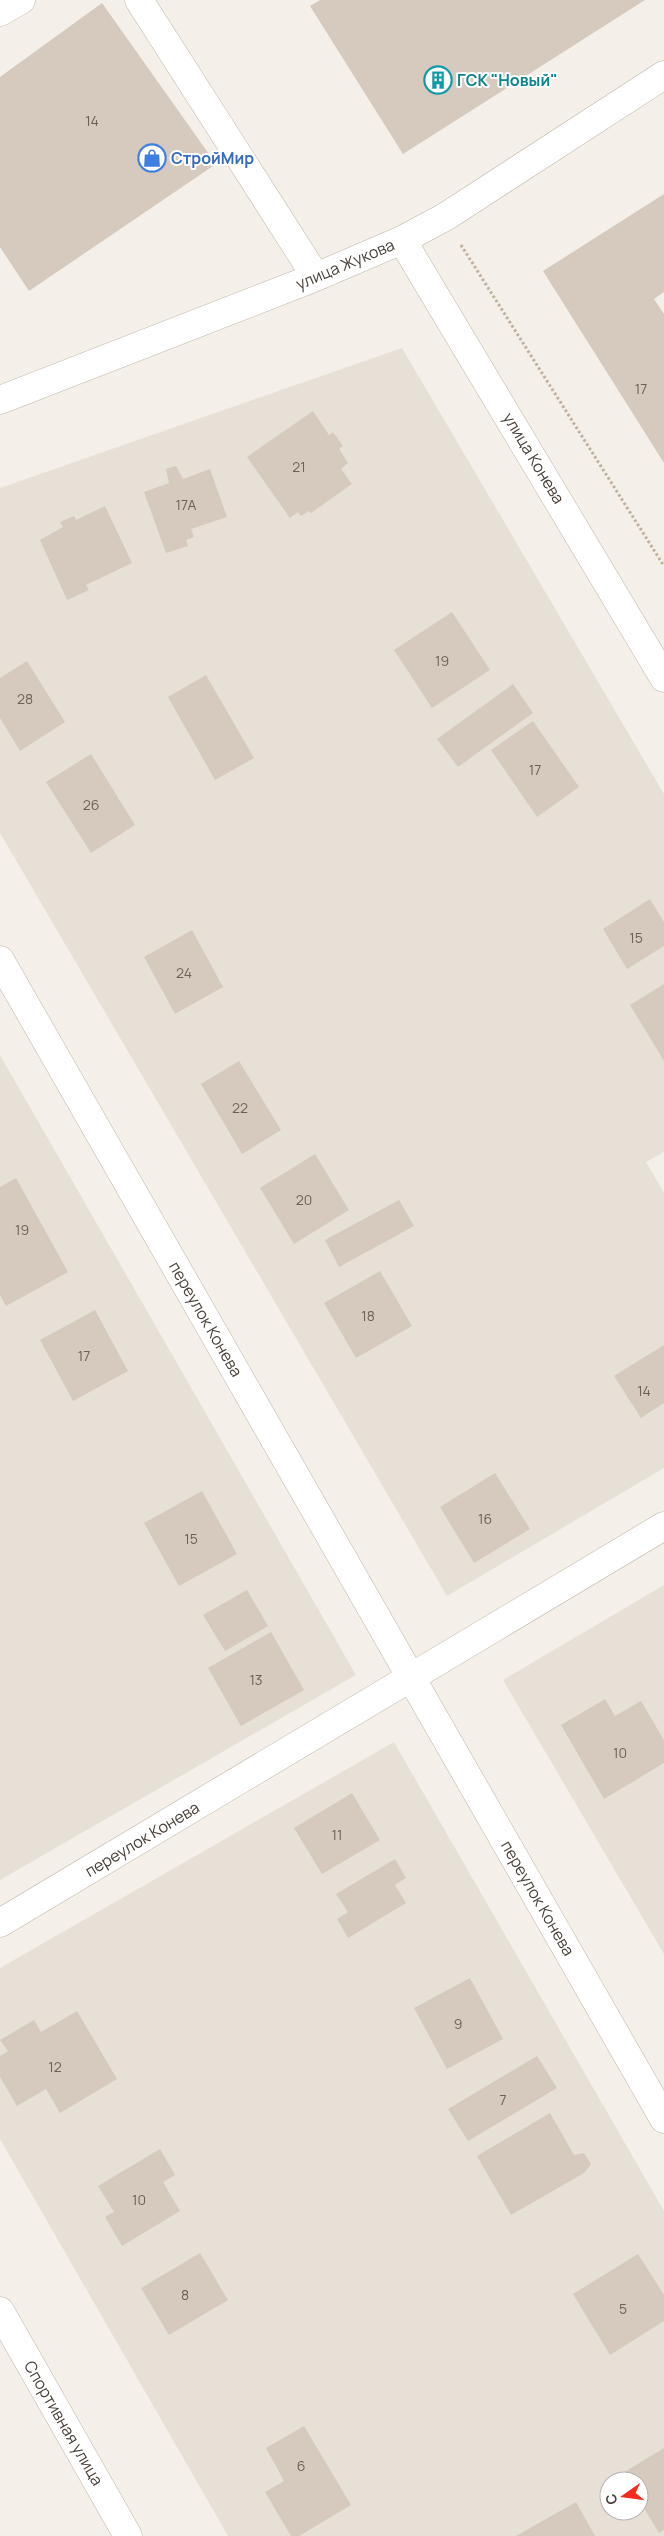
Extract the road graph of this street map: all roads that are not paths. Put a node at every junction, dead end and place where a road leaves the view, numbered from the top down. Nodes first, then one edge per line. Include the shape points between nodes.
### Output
1 (21, 0) edge
2 (139, 0) edge
3 (0, 12) edge
4 (664, 75) edge
5 (402, 240) junction
6 (316, 277) junction
7 (0, 400) edge
8 (664, 678) edge
9 (0, 960) edge
10 (664, 1526) edge
11 (413, 1678) junction
12 (0, 1923) edge
13 (664, 2119) edge
14 (0, 2310) edge
15 (128, 2536) edge

1 - 3 street
2 - 6 street
4 - 5 street, улица Жукова via 445,217
5 - 6 street, улица Жукова
5 - 8 street, улица Конева
6 - 7 street, улица Жукова
9 - 11 street, переулок Конева
10 - 11 street, переулок Конева
11 - 12 street, переулок Конева
11 - 13 street, переулок Конева
14 - 15 street, Спортивная улица

